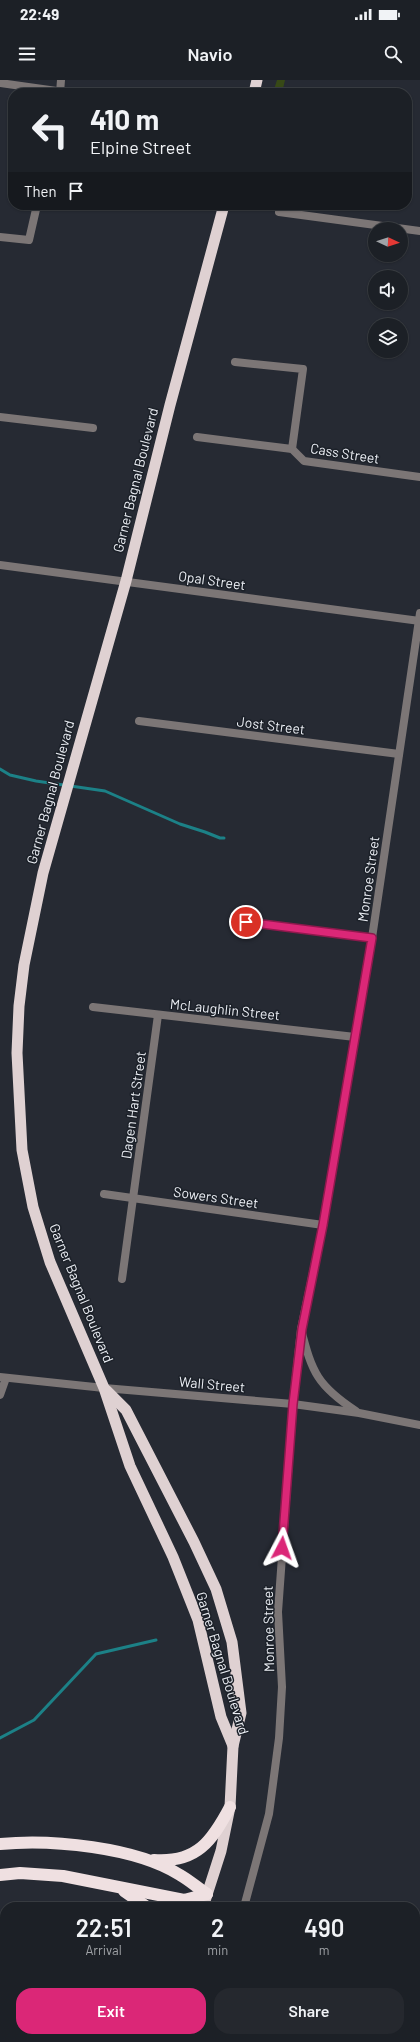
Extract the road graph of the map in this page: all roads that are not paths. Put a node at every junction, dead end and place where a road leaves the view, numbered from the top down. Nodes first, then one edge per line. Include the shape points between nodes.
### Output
1 (0, 83) edge
2 (33, 88) edge
3 (37, 210) edge
4 (223, 210) edge
5 (279, 212) dead end
6 (420, 231) edge
7 (0, 236) edge
8 (236, 362) dead end
9 (0, 417) edge
10 (93, 428) dead end
11 (197, 437) dead end
12 (292, 449) junction
13 (420, 477) edge
14 (0, 565) edge
15 (126, 581) junction
16 (420, 618) edge
17 (139, 721) dead end
18 (398, 754) junction
19 (246, 922) dead end
20 (372, 938) junction
21 (93, 1007) dead end
22 (158, 1015) junction
23 (355, 1037) junction
24 (104, 1194) dead end
25 (133, 1199) junction
26 (323, 1225) junction
27 (122, 1279) dead end
28 (302, 1329) junction
29 (3, 1377) edge
30 (104, 1388) junction
31 (0, 1396) edge
32 (293, 1404) junction
33 (358, 1413) junction
34 (420, 1425) edge
35 (233, 1746) junction
36 (230, 1807) junction
37 (0, 1844) edge
38 (148, 1860) junction
39 (0, 1875) edge
40 (106, 1884) junction
41 (207, 1894) junction
42 (139, 1902) edge
43 (205, 1902) edge
44 (245, 1902) edge

1 - 2 street
3 - 7 street via 29,240
4 - 15 highway, Garner Bagnal Boulevard
5 - 6 street
8 - 12 street via 303,369
9 - 10 street
11 - 12 street, Cass Street
12 - 13 street, Cass Street via 304,461
14 - 15 street, Opal Street
15 - 16 street, Opal Street
15 - 30 highway, Garner Bagnal Boulevard via 43,873 24,965 19,1006 22,1150 33,1207 50,1262
16 - 18 street, Monroe Street
17 - 18 street, Jost Street
18 - 20 street, Monroe Street
19 - 20 street
20 - 23 street, Monroe Street
21 - 22 street, McLaughlin Street
22 - 23 street, McLaughlin Street
22 - 25 street, Dagen Hart Street
23 - 26 street, Monroe Street
24 - 25 street, Sowers Street
25 - 26 street, Sowers Street
25 - 27 street, Dagen Hart Street
26 - 28 street, Monroe Street
28 - 32 street, Monroe Street
28 - 33 street via 308,1355 317,1377 334,1397
29 - 30 street, Wall Street
29 - 31 street
30 - 32 street, Wall Street
30 - 35 highway, Garner Bagnal Boulevard via 130,1466 173,1557 198,1620 221,1717
30 - 35 highway, Garner Bagnal Boulevard via 126,1410 216,1589 232,1642 238,1679 241,1713
32 - 33 street, Wall Street
32 - 44 street, Monroe Street via 278,1612 282,1687 279,1738 269,1814
33 - 34 street, Wall Street
35 - 36 highway, Garner Bagnal Boulevard
36 - 38 highway via 216,1833 203,1847 186,1857 167,1861
36 - 41 highway, Garner Bagnal Boulevard via 222,1850
37 - 38 highway via 59,1843
38 - 41 highway via 179,1874
39 - 40 highway via 20,1873 63,1876
40 - 41 highway via 184,1900
40 - 42 highway via 125,1891
41 - 43 highway, Garner Bagnal Boulevard

